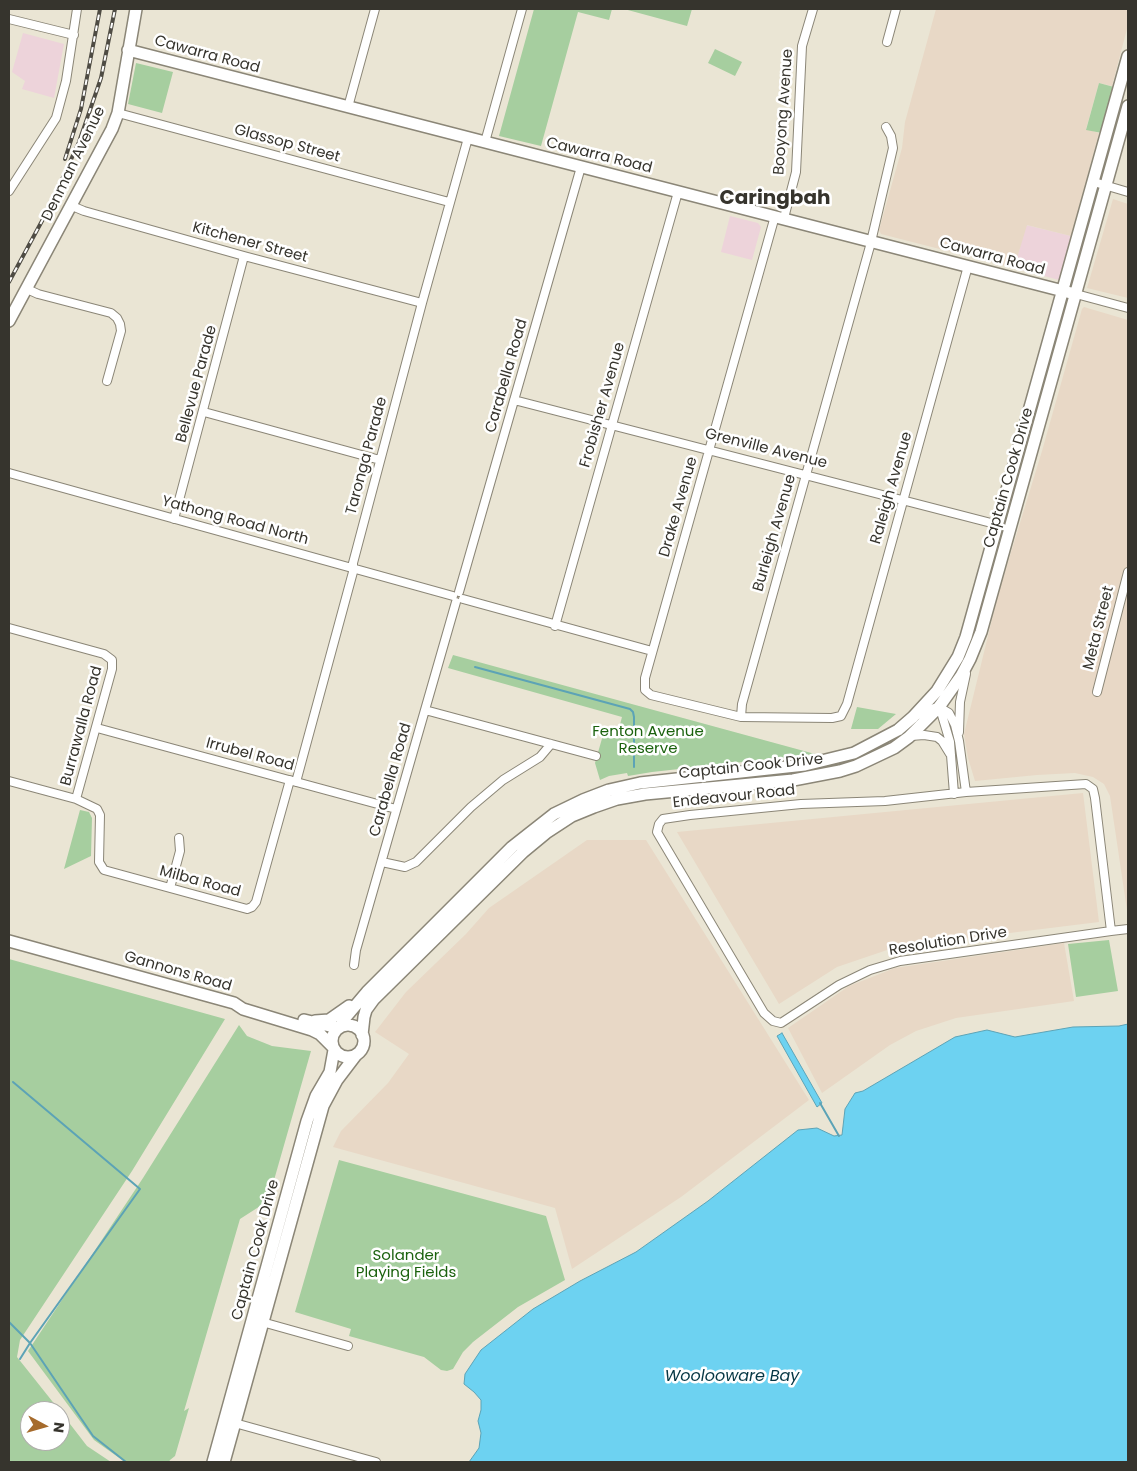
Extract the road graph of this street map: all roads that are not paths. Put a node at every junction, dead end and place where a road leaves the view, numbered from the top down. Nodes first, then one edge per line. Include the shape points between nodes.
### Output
1 (77, 9) edge
2 (136, 9) edge
3 (375, 9) edge
4 (522, 9) edge
5 (813, 9) edge
6 (896, 9) edge
7 (9, 19) edge
8 (74, 35) junction
9 (887, 42) dead end
10 (128, 50) junction
11 (1128, 56) edge
12 (1128, 106) edge
13 (348, 107) junction
14 (118, 113) junction
15 (886, 127) dead end
16 (468, 138) junction
17 (485, 142) junction
18 (581, 166) junction
19 (1094, 182) junction
20 (1106, 186) junction
21 (9, 192) edge
22 (678, 192) junction
23 (1128, 192) edge
24 (450, 202) junction
25 (72, 206) junction
26 (779, 217) junction
27 (871, 241) junction
28 (244, 256) junction
29 (968, 266) junction
30 (27, 289) junction
31 (1063, 291) junction
32 (1076, 294) junction
33 (422, 303) junction
34 (1128, 308) edge
35 (9, 321) edge
36 (107, 381) dead end
37 (514, 400) junction
38 (204, 412) junction
39 (612, 424) junction
40 (709, 450) junction
41 (380, 460) junction
42 (9, 473) edge
43 (806, 475) junction
44 (903, 500) junction
45 (174, 519) junction
46 (999, 525) junction
47 (1011, 527) junction
48 (353, 568) junction
49 (1128, 572) edge
50 (458, 598) junction
51 (555, 626) junction
52 (9, 628) edge
53 (652, 651) junction
54 (958, 657) junction
55 (970, 659) junction
56 (1097, 692) dead end
57 (939, 708) junction
58 (425, 710) junction
59 (741, 717) junction
60 (913, 717) junction
61 (97, 728) junction
62 (909, 737) junction
63 (959, 741) junction
64 (551, 744) junction
65 (596, 756) dead end
66 (952, 758) junction
67 (9, 781) edge
68 (293, 781) junction
69 (966, 792) junction
70 (954, 794) junction
71 (76, 799) junction
72 (396, 809) junction
73 (179, 838) dead end
74 (382, 862) junction
75 (170, 888) junction
76 (1128, 929) edge
77 (1111, 931) junction
78 (9, 941) edge
79 (354, 965) dead end
80 (367, 992) junction
81 (234, 1003) junction
82 (306, 1021) junction
83 (773, 1022) joint
84 (339, 1028) junction
85 (362, 1035) junction
86 (334, 1048) junction
87 (356, 1055) junction
88 (262, 1322) junction
89 (348, 1346) dead end
90 (230, 1422) junction
91 (213, 1462) edge
92 (224, 1462) edge
93 (376, 1462) edge

1 - 8 street
2 - 10 main road, Denman Avenue
3 - 13 street
4 - 17 street
5 - 26 street, Booyong Avenue via 802,46 796,172
6 - 9 street
7 - 8 street
8 - 21 street via 56,118
10 - 13 main road, Cawarra Road
10 - 14 main road, Denman Avenue
11 - 19 main road, Captain Cook Drive
12 - 20 main road, Captain Cook Drive
13 - 16 main road, Cawarra Road
14 - 24 street, Glassop Street
14 - 25 main road, Denman Avenue
15 - 27 street, Burleigh Avenue via 892,136 893,148
16 - 17 main road, Cawarra Road
16 - 24 street, Taronga Parade
17 - 18 main road, Cawarra Road
18 - 22 main road, Cawarra Road
18 - 37 street, Carabella Road
19 - 20 street
19 - 31 main road, Captain Cook Drive
20 - 23 street
20 - 32 main road, Captain Cook Drive
22 - 26 main road, Cawarra Road
22 - 39 street, Frobisher Avenue
24 - 33 street, Taronga Parade
25 - 28 street, Kitchener Street
25 - 30 main road, Denman Avenue
26 - 27 main road, Cawarra Road
26 - 40 street, Drake Avenue
27 - 29 main road, Cawarra Road
27 - 43 street, Burleigh Avenue
28 - 33 street, Kitchener Street
28 - 38 street, Bellevue Parade
29 - 31 main road, Cawarra Road
29 - 44 street, Raleigh Avenue
30 - 35 main road, Denman Avenue
30 - 36 street via 117,318 121,331
31 - 32 main road
31 - 46 main road, Captain Cook Drive
32 - 34 street
32 - 47 main road, Captain Cook Drive
33 - 41 street, Taronga Parade
37 - 39 street, Grenville Avenue
37 - 50 street, Carabella Road
38 - 41 street
38 - 45 street, Bellevue Parade
39 - 40 street, Grenville Avenue
39 - 51 street, Frobisher Avenue
40 - 43 street, Grenville Avenue
40 - 53 street, Drake Avenue
41 - 48 street, Taronga Parade
42 - 45 street, Yathong Road North
43 - 44 street, Grenville Avenue
43 - 59 street, Burleigh Avenue
44 - 46 street, Grenville Avenue
44 - 59 street, Raleigh Avenue via 841,716
45 - 48 street, Yathong Road North
46 - 47 main road, Grenville Avenue
46 - 54 main road, Captain Cook Drive
47 - 55 main road, Captain Cook Drive
48 - 50 street, Yathong Road North
48 - 68 street, Taronga Parade
49 - 56 street, Meta Street
50 - 51 street, Yathong Road North
50 - 58 street, Carabella Road
51 - 53 street, Yathong Road North
52 - 61 street, Burrawalla Road via 104,654 112,660
53 - 59 street, Drake Avenue via 645,678 648,694
54 - 57 street
54 - 60 main road, Captain Cook Drive via 936,691
55 - 57 main road, Captain Cook Drive
55 - 63 street via 960,702
57 - 60 street
57 - 62 main road, Captain Cook Drive
57 - 63 street via 952,718
57 - 66 street
58 - 64 street
58 - 72 street, Carabella Road
60 - 80 main road, Captain Cook Drive via 878,742 830,760 640,783 609,790 554,814 512,847
61 - 68 street, Irrubel Road
61 - 71 street, Burrawalla Road
62 - 66 street via 937,737
62 - 85 main road, Captain Cook Drive via 877,757 840,771 793,780 644,794 617,799 572,816 523,852 374,999 366,1010
63 - 69 street
64 - 65 street
64 - 74 street via 537,759 484,796 416,862 405,867
66 - 70 street
67 - 71 street
68 - 72 street, Irrubel Road
68 - 75 street, Milba Road via 254,905 244,908
69 - 70 street, Endeavour Road
69 - 77 street, Endeavour Road via 1072,784 1086,784 1093,789
70 - 83 street, Endeavour Road via 690,814 663,819 659,824 657,832 764,1013
71 - 75 street, Milba Road via 97,809 100,815 99,862 102,869
72 - 74 street, Carabella Road
73 - 75 street via 180,851
74 - 79 street, Carabella Road
76 - 77 street, Resolution Drive
77 - 83 street, Resolution Drive via 900,961 839,985 781,1022
78 - 81 main road, Gannons Road
80 - 82 main road via 329,1020
80 - 84 main road, Captain Cook Drive
81 - 82 main road
81 - 86 main road, Gannons Road via 243,1009 312,1030
82 - 84 main road
84 - 85 main road via 352,1026
84 - 86 main road via 333,1035
85 - 87 main road via 363,1046
86 - 87 main road via 344,1057
86 - 90 main road, Captain Cook Drive via 330,1072 312,1106
87 - 88 main road, Captain Cook Drive via 336,1080 322,1106
88 - 89 street
88 - 90 main road, Captain Cook Drive
90 - 91 main road, Captain Cook Drive
90 - 92 main road, Captain Cook Drive
90 - 93 street

